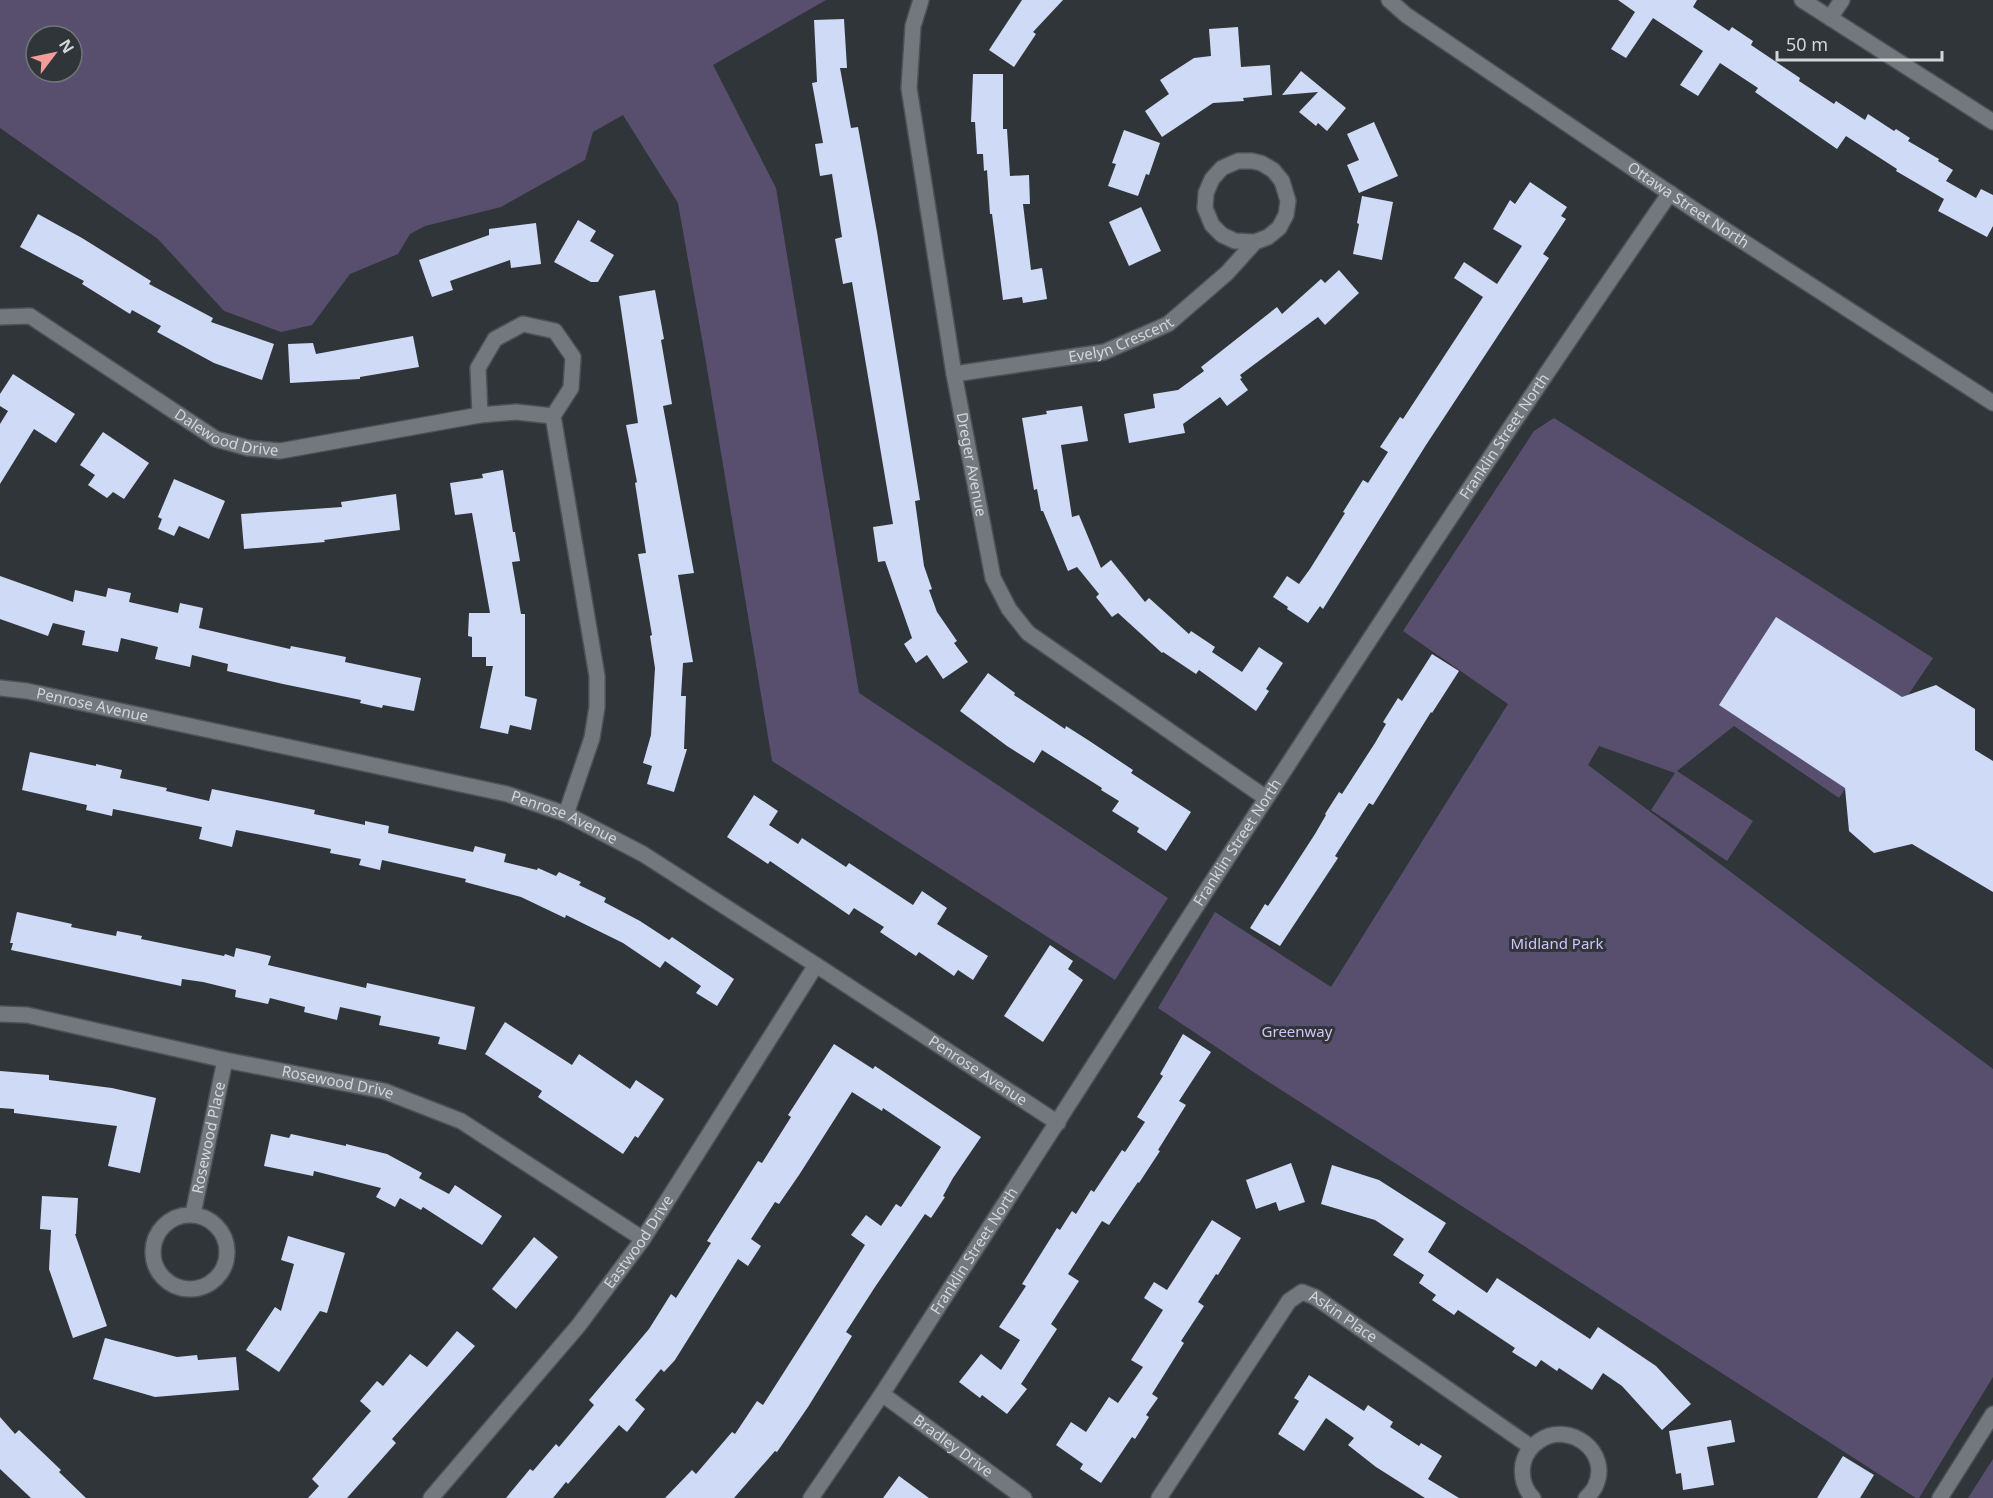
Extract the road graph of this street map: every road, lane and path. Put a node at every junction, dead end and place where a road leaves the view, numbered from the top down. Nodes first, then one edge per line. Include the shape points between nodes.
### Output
1 (921, 0) edge
2 (1389, 0) edge
3 (1802, 0) edge
4 (1842, 0) edge
5 (1830, 18) junction
6 (1993, 122) edge
7 (1670, 193) junction
8 (1255, 242) junction
9 (0, 317) edge
10 (954, 374) junction
11 (1993, 403) edge
12 (480, 415) junction
13 (553, 416) junction
14 (0, 688) edge
15 (1266, 798) junction
16 (566, 814) junction
17 (816, 964) junction
18 (0, 1014) edge
19 (225, 1060) junction
20 (1058, 1123) junction
21 (193, 1214) junction
22 (643, 1239) junction
23 (882, 1394) junction
24 (1993, 1414) edge
25 (1531, 1447) junction
26 (431, 1498) edge
27 (811, 1498) edge
28 (1024, 1498) edge
29 (1159, 1498) edge
30 (1533, 1498) edge
31 (1586, 1498) edge
32 (1940, 1498) edge

1 - 10 street, Dreger Avenue via 913,26 909,88
2 - 7 street, Ottawa Street North
3 - 5 street
4 - 5 street
5 - 6 street
7 - 11 street, Ottawa Street North
7 - 15 street, Franklin Street North
8 - 8 street, Evelyn Crescent via 1279,228 1288,201 1282,181 1273,170 1252,160 1238,161 1222,168 1212,179 1205,208 1212,225 1222,235 1235,241
8 - 10 street, Evelyn Crescent via 1227,273 1168,324 1104,352
9 - 12 street, Dalewood Drive via 30,316 216,439 248,448 280,451
10 - 15 street, Dreger Avenue via 993,578 1009,609 1029,633
12 - 13 street, Dalewood Drive via 516,412
12 - 13 street via 477,369 495,339 523,324 555,331 573,357 571,388
13 - 16 street via 597,676 592,738
14 - 16 street, Penrose Avenue via 507,794
15 - 20 street, Franklin Street North
16 - 17 street, Penrose Avenue via 643,854
17 - 20 street, Penrose Avenue
17 - 22 street, Eastwood Drive
18 - 19 street, Rosewood Drive via 27,1015
19 - 21 street, Rosewood Place
19 - 22 street, Rosewood Drive via 384,1090 461,1121
20 - 23 street, Franklin Street North
21 - 21 street, Rosewood Place via 168,1220 153,1242 156,1268 168,1282 180,1288 197,1289 210,1284 226,1263 228,1250 220,1229 210,1220
22 - 26 street, Eastwood Drive via 579,1325
23 - 27 street, Franklin Street North
23 - 28 street, Bradley Drive
24 - 32 street
25 - 29 street, Askin Place via 1315,1297 1302,1292 1289,1301
25 - 30 street via 1522,1471 1524,1484
25 - 31 street via 1546,1436 1559,1434 1580,1439 1590,1448 1598,1473

